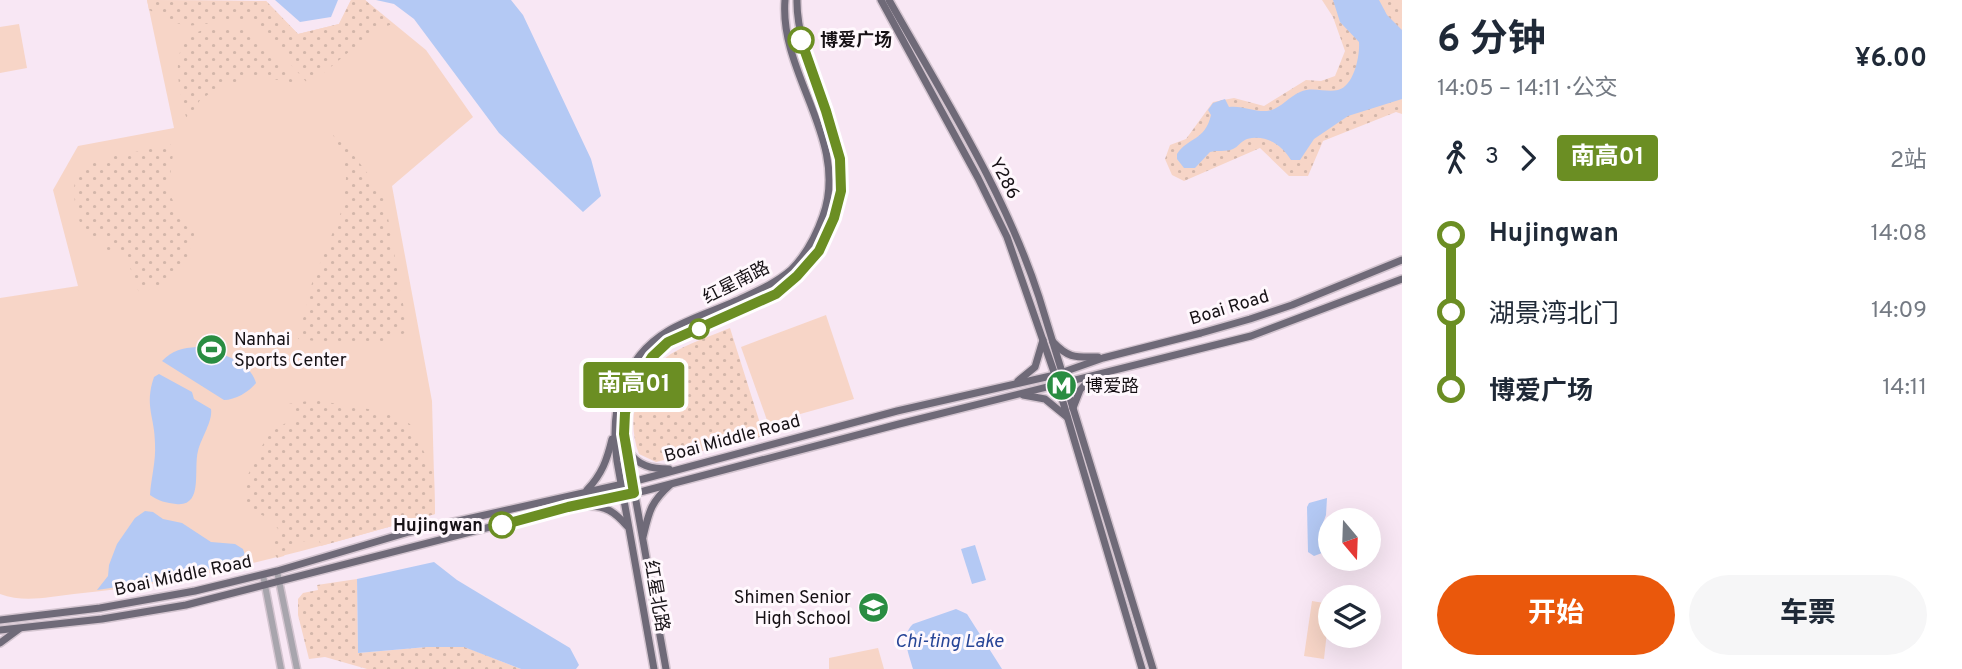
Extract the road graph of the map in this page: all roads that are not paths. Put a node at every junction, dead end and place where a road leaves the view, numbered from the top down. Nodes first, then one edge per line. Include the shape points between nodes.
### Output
1 (785, 0) edge
2 (797, 0) edge
3 (881, 0) edge
4 (889, 0) edge
5 (1402, 260) edge
6 (1402, 279) edge
7 (1048, 340) junction
8 (1103, 358) junction
9 (1058, 374) junction
10 (1092, 377) junction
11 (1015, 384) junction
12 (1062, 384) junction
13 (1019, 394) junction
14 (1073, 409) junction
15 (1068, 419) junction
16 (613, 435) junction
17 (626, 447) junction
18 (676, 469) junction
19 (632, 481) junction
20 (621, 484) junction
21 (671, 484) junction
22 (585, 492) junction
23 (634, 493) junction
24 (623, 495) junction
25 (568, 507) junction
26 (629, 528) junction
27 (643, 542) junction
28 (277, 571) junction
29 (263, 575) junction
30 (279, 581) junction
31 (264, 584) junction
32 (0, 620) edge
33 (21, 628) junction
34 (0, 630) edge
35 (0, 643) edge
36 (281, 669) edge
37 (297, 669) edge
38 (654, 669) edge
39 (666, 669) edge
40 (1142, 669) edge
41 (1153, 669) edge

1 - 16 main road, 红星南路 via 788,44 828,158 824,212 811,246 791,270 769,286 668,331 645,349 619,394
2 - 17 main road via 801,40 840,159 841,191 834,218 819,251 776,294 668,342 652,357 632,389 625,413
3 - 7 main road, Y286 via 1007,237
4 - 7 main road, Y286 / Y286 via 1008,218 1032,276
5 - 8 main road, Boai Road via 1250,318
6 - 10 main road, Boai Road via 1251,336
7 - 8 main road via 1073,357
7 - 9 main road, Y286 / Y286
7 - 11 main road via 1035,368
8 - 9 main road, Boai Road
9 - 11 main road, Boai Middle Road
9 - 12 main road, Y286 / Y286
10 - 12 main road, Boai Road
10 - 14 main road via 1080,390
11 - 18 main road, Boai Middle Road
12 - 13 main road, Boai Middle Road
12 - 14 main road
12 - 15 main road
13 - 15 main road via 1045,399
13 - 21 main road, Boai Middle Road
14 - 41 main road
15 - 40 main road
16 - 20 main road, 红星南路
16 - 22 main road via 607,463
17 - 18 main road via 643,466
17 - 19 main road
18 - 19 main road, Boai Middle Road
19 - 20 main road, Boai Middle Road
19 - 23 main road
20 - 22 main road, Boai Middle Road
20 - 24 main road, 红星南路
21 - 23 main road, Boai Middle Road
21 - 27 main road via 649,509
22 - 28 main road, Boai Middle Road via 409,533
23 - 24 main road, Boai Middle Road
23 - 27 main road
24 - 25 main road, Boai Middle Road
24 - 26 main road, 红星南路
25 - 26 main road via 606,508
25 - 30 main road, Boai Middle Road
26 - 38 main road, 红星北路
27 - 39 main road
28 - 29 main road, Boai Middle Road
28 - 30 street
29 - 31 street
29 - 32 main road, Boai Middle Road via 100,608
30 - 31 main road, Boai Middle Road
30 - 37 street
31 - 33 main road, Boai Middle Road via 186,605
31 - 36 street
33 - 34 main road, Boai Middle Road
33 - 35 main road

